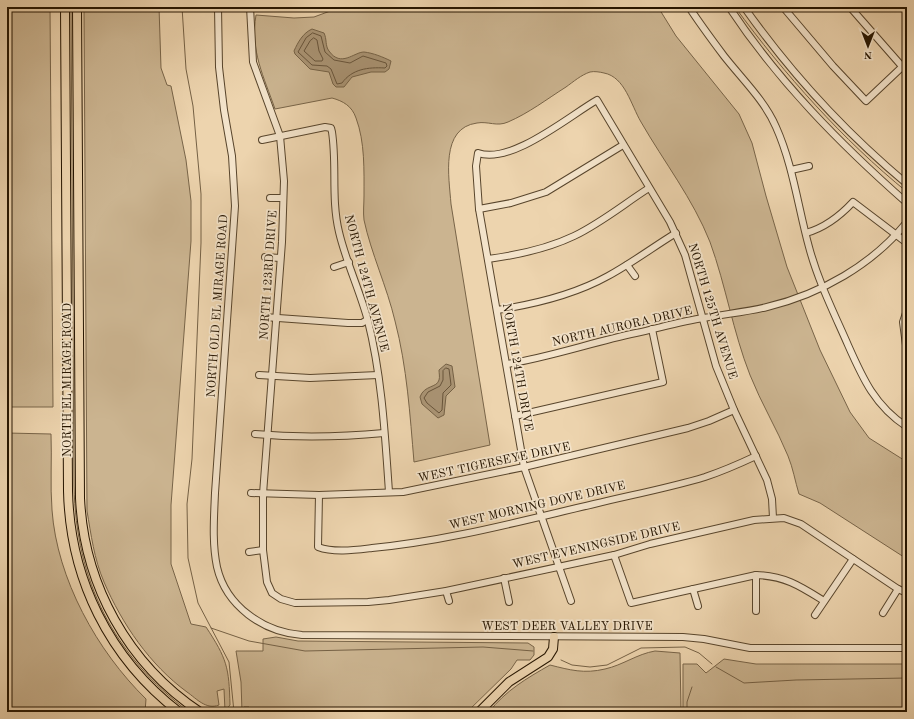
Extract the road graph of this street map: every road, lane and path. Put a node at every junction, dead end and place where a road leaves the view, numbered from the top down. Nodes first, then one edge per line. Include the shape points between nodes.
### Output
1 (64, 7) edge
2 (77, 7) edge
3 (218, 7) edge
4 (250, 7) edge
5 (689, 7) edge
6 (729, 7) edge
7 (744, 7) edge
8 (783, 7) edge
9 (850, 7) edge
10 (902, 67) junction
11 (907, 72) edge
12 (280, 136) junction
13 (262, 140) dead end
14 (623, 145) junction
15 (478, 153) joint
16 (809, 166) dead end
17 (791, 170) junction
18 (907, 184) edge
19 (649, 188) junction
20 (270, 198) dead end
21 (283, 198) junction
22 (907, 203) edge
23 (479, 209) junction
24 (907, 222) edge
25 (676, 233) junction
26 (806, 233) junction
27 (896, 235) junction
28 (907, 243) edge
29 (265, 257) dead end
30 (280, 258) junction
31 (488, 259) junction
32 (349, 262) junction
33 (627, 265) junction
34 (334, 266) dead end
35 (635, 276) dead end
36 (822, 288) junction
37 (497, 310) junction
38 (907, 310) edge
39 (264, 316) dead end
40 (276, 317) junction
41 (703, 318) junction
42 (368, 320) junction
43 (652, 329) junction
44 (907, 353) edge
45 (507, 364) junction
46 (259, 375) dead end
47 (378, 375) junction
48 (272, 376) junction
49 (734, 410) junction
50 (515, 416) junction
51 (907, 427) edge
52 (255, 434) dead end
53 (384, 434) junction
54 (268, 436) junction
55 (756, 456) junction
56 (524, 467) junction
57 (389, 492) junction
58 (251, 493) dead end
59 (263, 494) junction
60 (319, 495) junction
61 (541, 516) junction
62 (773, 518) junction
63 (263, 550) junction
64 (249, 552) dead end
65 (614, 555) junction
66 (853, 559) junction
67 (558, 566) junction
68 (756, 575) junction
69 (504, 578) junction
70 (693, 589) junction
71 (898, 589) junction
72 (446, 591) junction
73 (272, 593) joint
74 (907, 593) edge
75 (449, 601) dead end
76 (570, 601) dead end
77 (824, 601) junction
78 (235, 602) joint
79 (509, 602) dead end
80 (698, 606) dead end
81 (756, 611) dead end
82 (883, 613) dead end
83 (815, 615) dead end
84 (554, 637) junction
85 (907, 648) edge
86 (179, 712) edge
87 (200, 712) edge
88 (478, 712) edge

1 - 86 main road, NORTH EL MIRAGE ROAD via 68,476 72,536 83,581 109,635 144,681
2 - 87 main road, NORTH EL MIRAGE ROAD via 80,491 84,534 99,588 119,628 153,674
3 - 78 street, NORTH OLD EL MIRAGE ROAD via 219,67 232,156 235,206 214,538 219,574
4 - 12 street, NORTH 123RD DRIVE via 254,68
5 - 17 street via 767,110 778,132
6 - 22 street via 747,34 819,120
7 - 18 street via 810,89 870,152
8 - 10 street via 866,101
9 - 10 street
10 - 11 street
12 - 13 street
12 - 21 street, NORTH 123RD DRIVE
12 - 32 street, NORTH 124TH AVENUE via 330,128 335,150 337,219
14 - 15 street, NORTH 125TH AVENUE via 597,100 527,144 485,156
14 - 19 street, NORTH 125TH AVENUE
14 - 23 street via 546,192 511,204
15 - 23 street, NORTH 124TH DRIVE via 476,166
16 - 17 street
17 - 26 street
19 - 25 street, NORTH 125TH AVENUE
19 - 31 street via 574,236 518,255
20 - 21 street
21 - 30 street, NORTH 123RD DRIVE
23 - 31 street, NORTH 124TH DRIVE
24 - 27 street, NORTH AURORA DRIVE
25 - 33 street
25 - 41 street, NORTH 125TH AVENUE
26 - 27 street via 827,224 853,202
26 - 36 street
27 - 28 street
27 - 36 street, NORTH AURORA DRIVE via 869,260
29 - 30 street
30 - 40 street, NORTH 123RD DRIVE
31 - 37 street, NORTH 124TH DRIVE
32 - 34 street
32 - 42 street, NORTH 124TH AVENUE
33 - 35 street
33 - 37 street via 594,283 560,297 527,306
36 - 41 street, NORTH AURORA DRIVE via 768,307
36 - 51 street via 869,388 880,405
37 - 45 street, NORTH 124TH DRIVE
38 - 44 street via 903,322
39 - 40 street
40 - 42 street via 362,323
40 - 48 street, NORTH 123RD DRIVE
41 - 43 street, NORTH AURORA DRIVE
41 - 49 street, NORTH 125TH AVENUE via 716,366
42 - 47 street, NORTH 124TH AVENUE
43 - 45 street, NORTH AURORA DRIVE
43 - 50 street via 663,382
45 - 50 street, NORTH 124TH DRIVE
46 - 48 street
47 - 48 street via 325,378
47 - 53 street, NORTH 124TH AVENUE
48 - 54 street, NORTH 123RD DRIVE
49 - 55 street, NORTH 125TH AVENUE
49 - 56 street, WEST TIGERSEYE DRIVE via 688,428
50 - 56 street, NORTH 124TH DRIVE
52 - 54 street
53 - 54 street via 339,437
53 - 57 street, NORTH 124TH AVENUE
54 - 59 street, NORTH 123RD DRIVE
55 - 61 street, WEST MORNING DOVE DRIVE via 704,477
55 - 62 street, NORTH 125TH AVENUE via 767,480
56 - 57 street, WEST TIGERSEYE DRIVE via 419,489
56 - 61 street, NORTH 124TH DRIVE
57 - 60 street, WEST TIGERSEYE DRIVE
58 - 59 street, WEST TIGERSEYE DRIVE
59 - 60 street, WEST TIGERSEYE DRIVE
59 - 63 street, NORTH 123RD DRIVE
60 - 61 street, WEST MORNING DOVE DRIVE via 318,547 326,550 414,543
61 - 67 street, NORTH 124TH DRIVE
62 - 65 street, WEST EVENINGSIDE DRIVE via 716,528
62 - 66 street, WEST EVENINGSIDE DRIVE via 784,518 801,524
63 - 64 street
63 - 73 street, NORTH 123RD DRIVE via 267,582
65 - 67 street, WEST EVENINGSIDE DRIVE
65 - 70 street via 631,603
66 - 71 street, WEST EVENINGSIDE DRIVE
66 - 77 street
67 - 69 street, WEST EVENINGSIDE DRIVE
67 - 76 street, NORTH 124TH DRIVE
68 - 70 street
68 - 77 street via 786,579
68 - 81 street
69 - 72 street, WEST EVENINGSIDE DRIVE
69 - 79 street
70 - 80 street
71 - 74 street, WEST EVENINGSIDE DRIVE
71 - 82 street
72 - 73 street, WEST EVENINGSIDE DRIVE via 351,603 295,603
72 - 75 street
77 - 83 street
78 - 84 street, WEST DEER VALLEY DRIVE via 250,616 268,627 296,634
84 - 85 street, WEST DEER VALLEY DRIVE via 695,637 750,648
84 - 88 main road via 553,649 548,657 509,682

